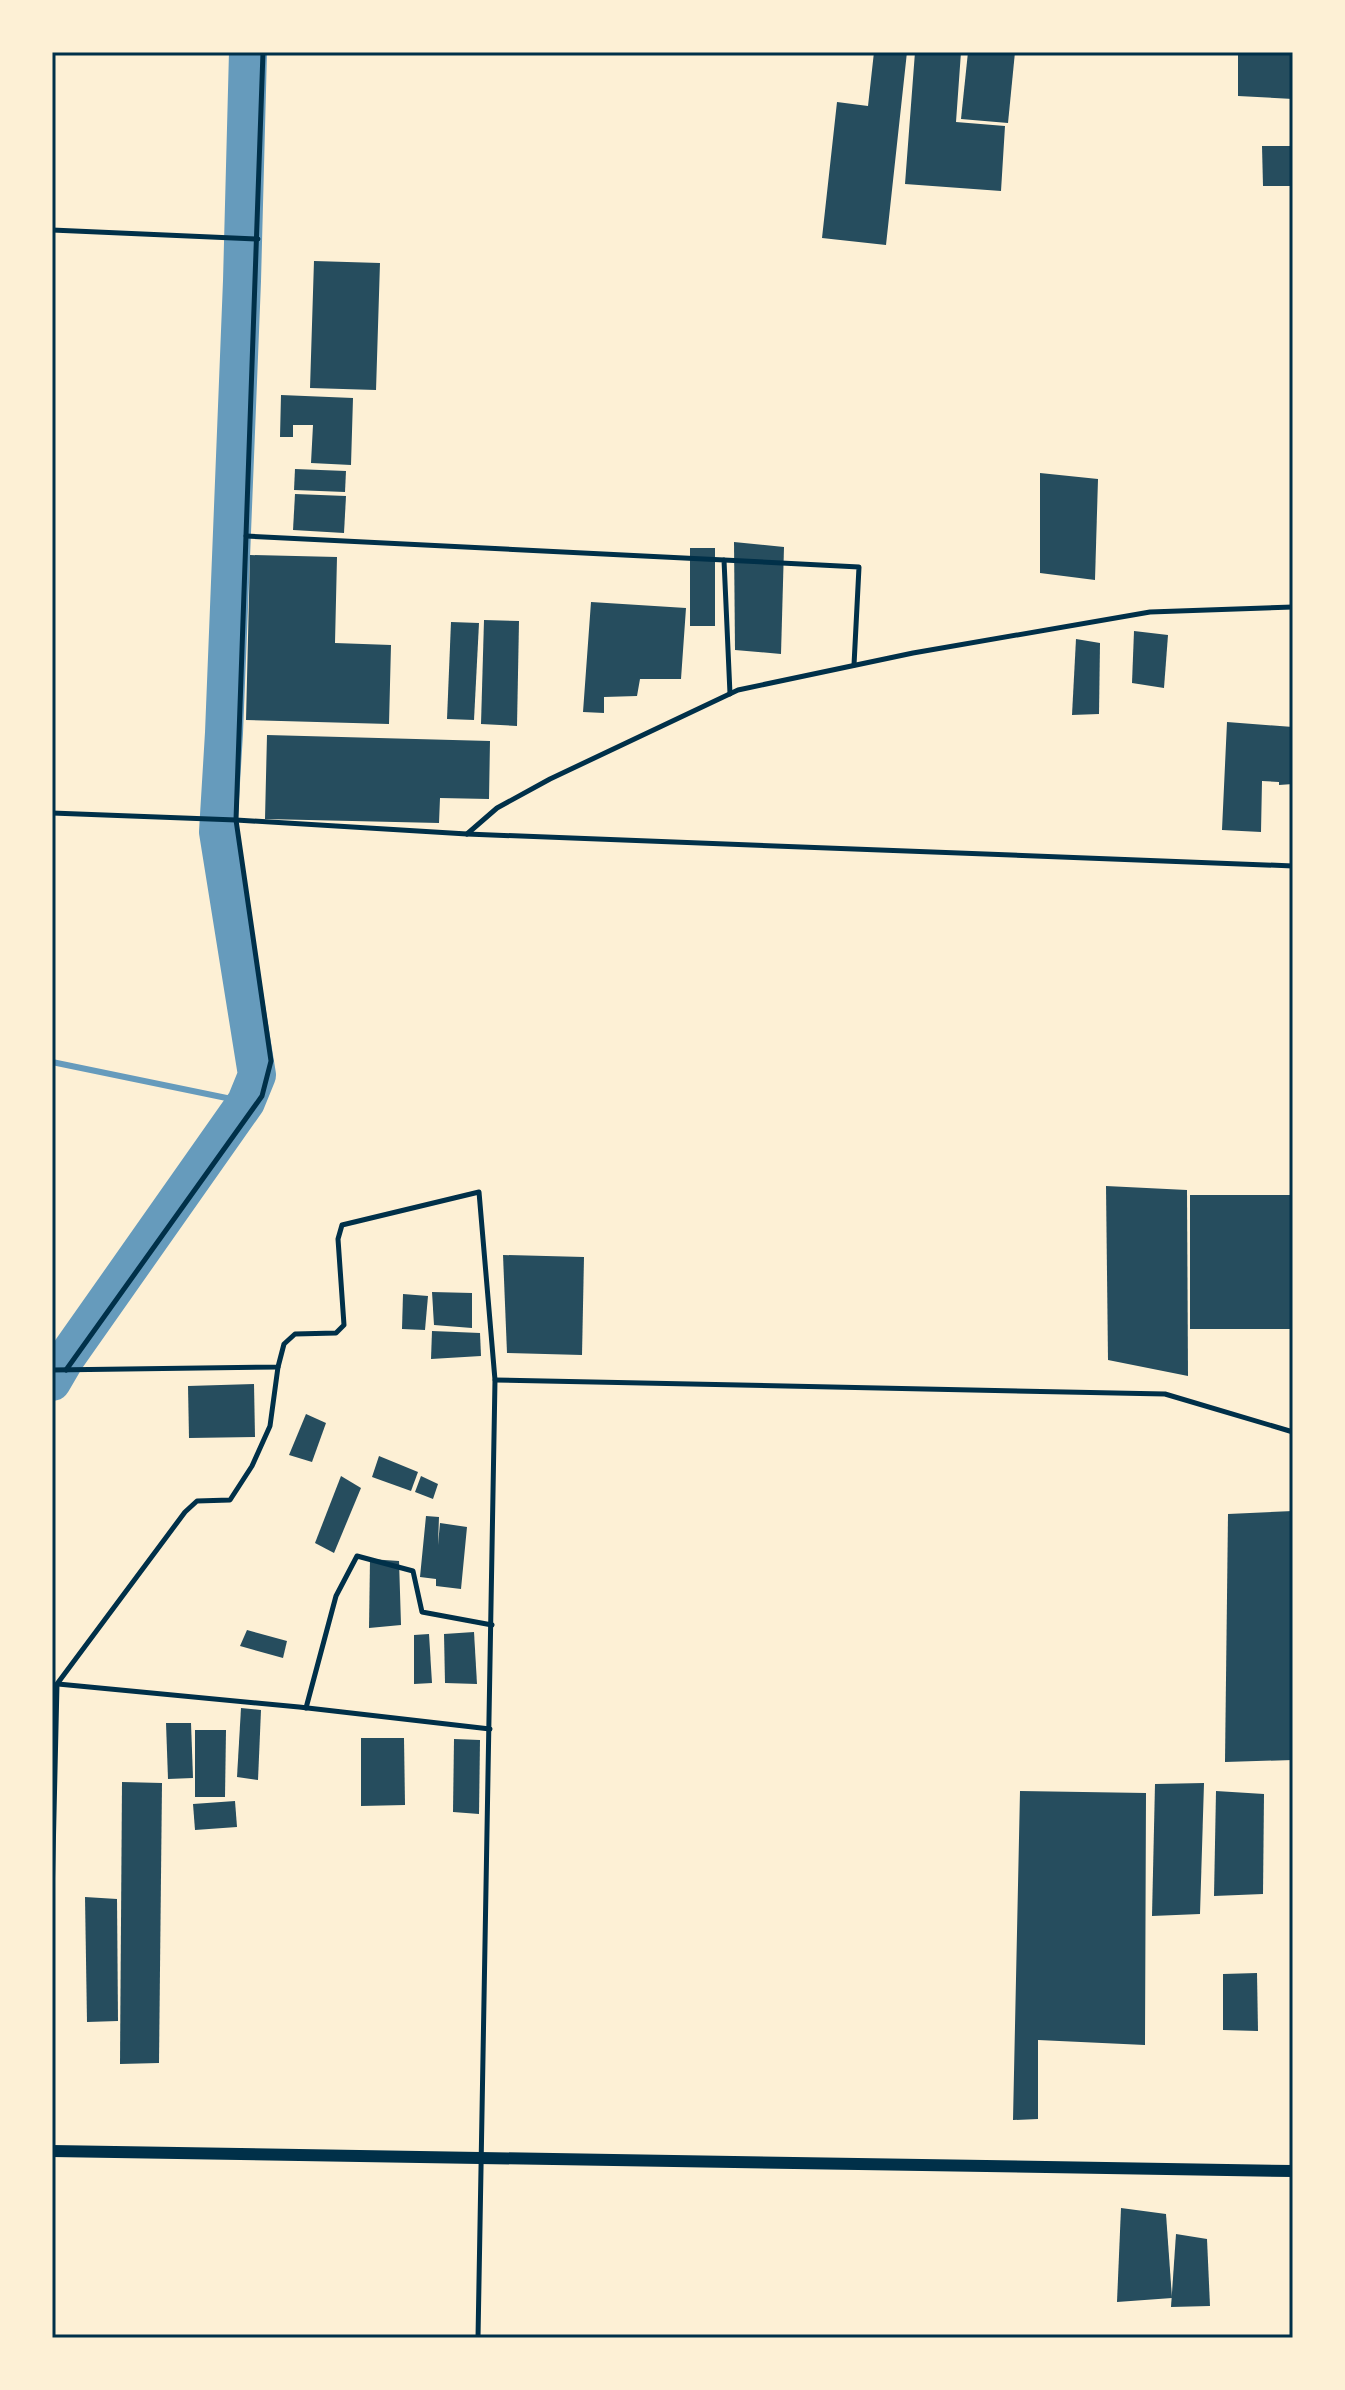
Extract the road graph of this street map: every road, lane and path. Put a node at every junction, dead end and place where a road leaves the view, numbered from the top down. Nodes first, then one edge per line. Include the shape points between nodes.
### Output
1 (263, 52) edge
2 (52, 230) edge
3 (258, 239) junction
4 (246, 536) junction
5 (724, 560) junction
6 (1293, 607) edge
7 (854, 665) junction
8 (730, 694) junction
9 (52, 813) edge
10 (236, 820) junction
11 (467, 834) junction
12 (1293, 866) edge
13 (278, 1367) junction
14 (52, 1370) edge
15 (66, 1370) junction
16 (495, 1380) junction
17 (1293, 1432) edge
18 (492, 1625) junction
19 (57, 1684) junction
20 (306, 1708) junction
21 (490, 1729) junction
22 (52, 1900) edge
23 (52, 2151) edge
24 (479, 2160) junction
25 (1293, 2171) edge
26 (478, 2338) edge

1 - 3 lane
2 - 3 lane
3 - 4 lane
4 - 5 lane
4 - 10 lane
5 - 7 lane via 859,567
5 - 8 lane
6 - 7 lane via 1150,612
7 - 8 lane
8 - 11 lane via 550,779 497,808
9 - 10 lane
10 - 11 lane
10 - 15 lane via 271,1061 262,1096
11 - 12 lane
13 - 15 lane
13 - 16 lane via 284,1344 295,1334 336,1333 344,1325 338,1239 342,1225 479,1192
13 - 19 lane via 270,1426 230,1500 197,1501 185,1512
14 - 15 lane
16 - 17 lane via 1165,1394
16 - 18 lane
18 - 20 lane via 422,1612 413,1571 357,1556 336,1596
18 - 21 lane
19 - 20 lane
19 - 22 lane
20 - 21 lane
21 - 24 lane
23 - 24 street
24 - 25 street
24 - 26 lane

